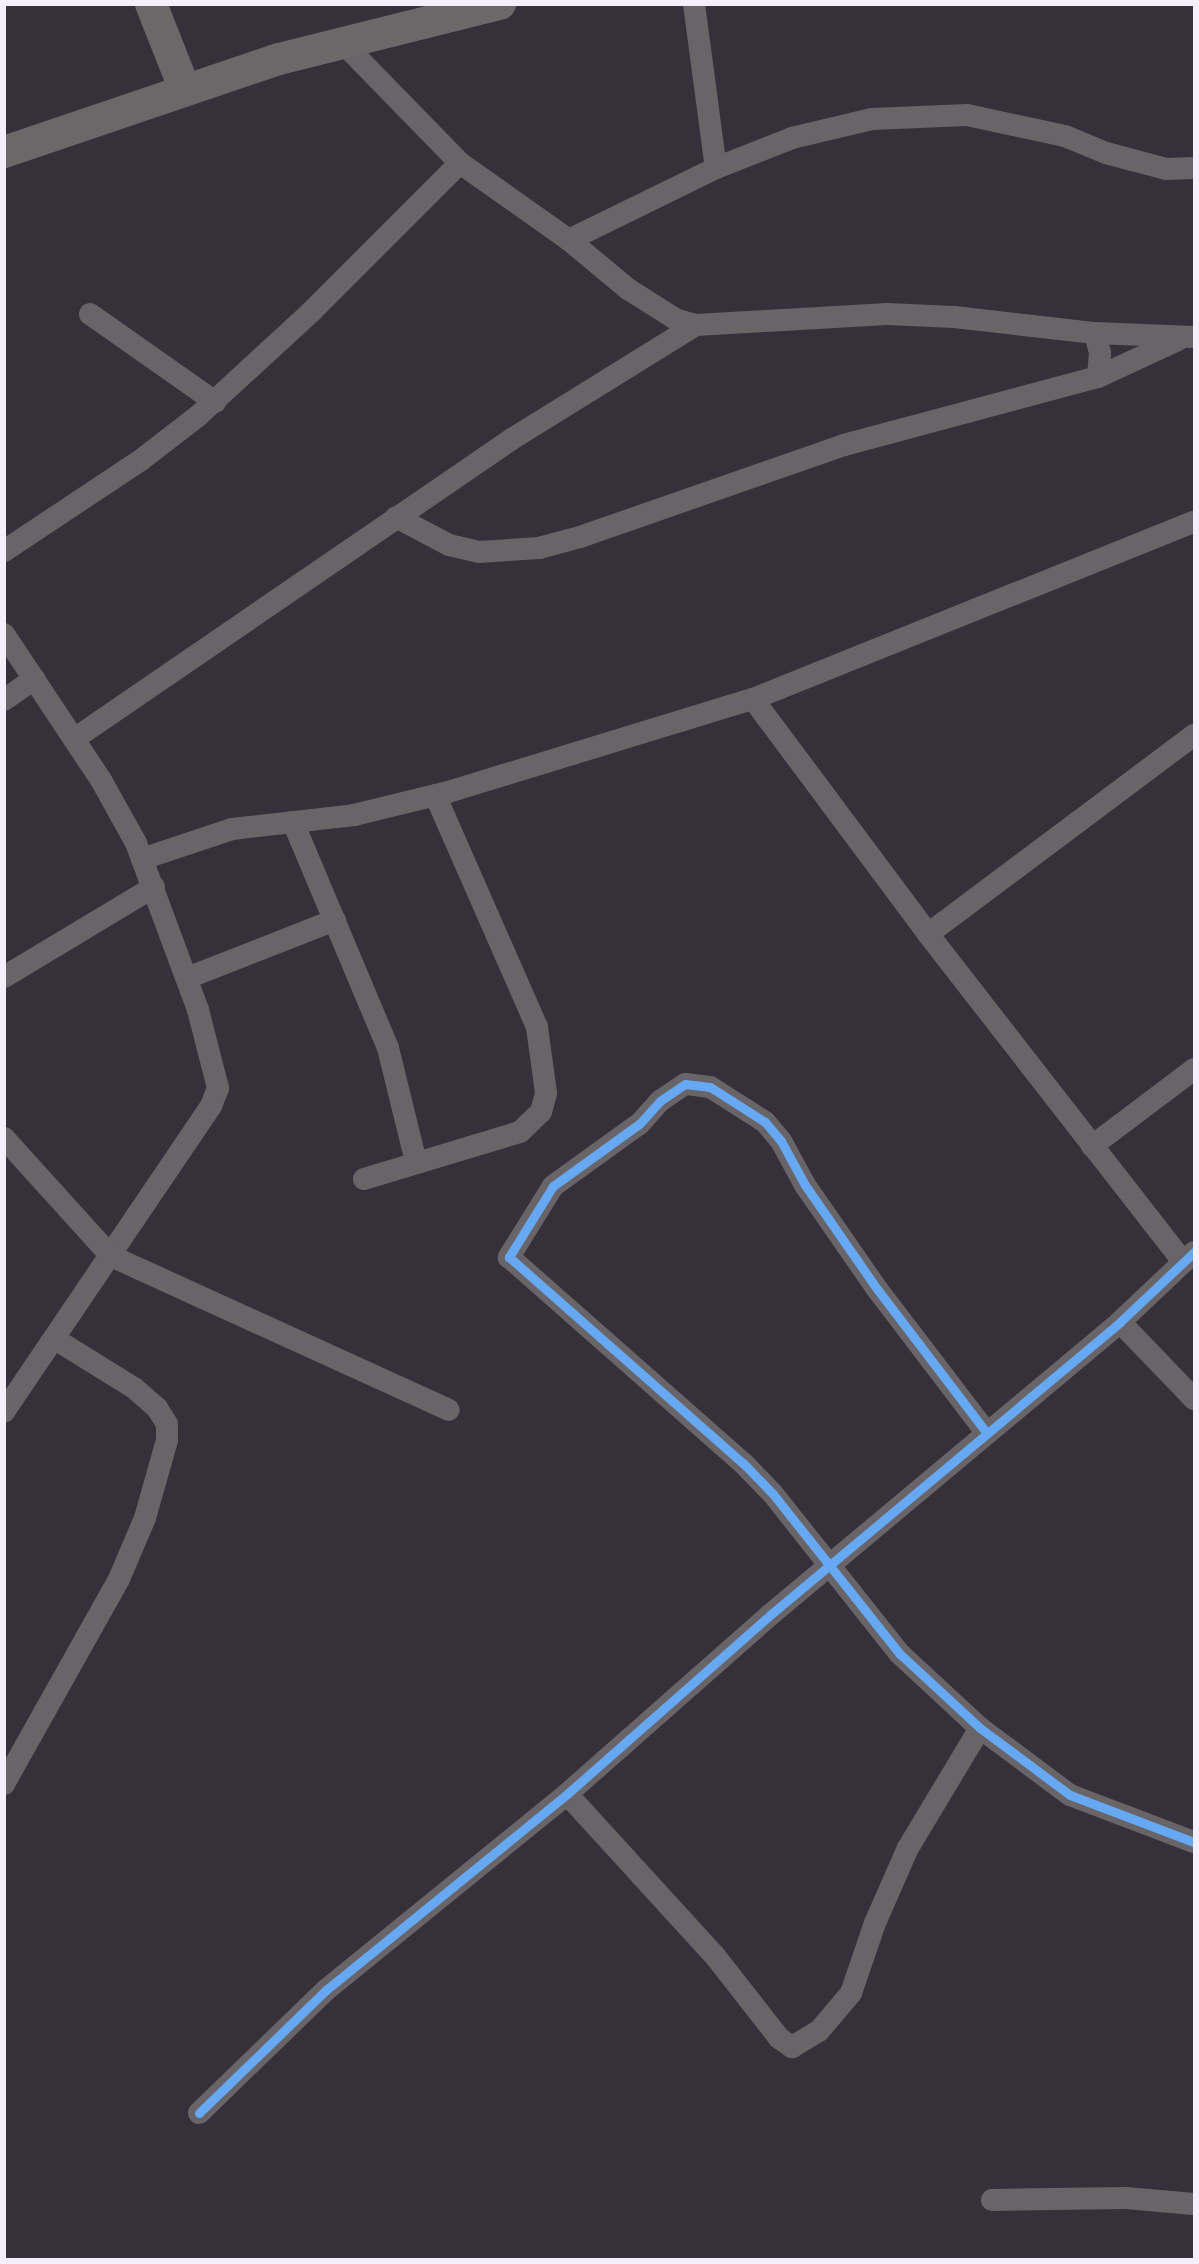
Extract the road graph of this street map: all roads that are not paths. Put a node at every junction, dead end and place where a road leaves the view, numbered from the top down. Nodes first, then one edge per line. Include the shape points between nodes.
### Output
1 (151, 4) edge
2 (500, 4) edge
3 (694, 4) edge
4 (342, 42) junction
5 (185, 90) junction
6 (4, 152) edge
7 (460, 163) junction
8 (716, 168) junction
9 (1194, 168) edge
10 (569, 240) junction
11 (90, 314) dead end
12 (696, 325) junction
13 (1095, 333) junction
14 (1189, 338) edge
15 (1098, 377) junction
16 (215, 402) junction
17 (396, 517) junction
18 (1194, 522) edge
19 (4, 551) edge
20 (4, 634) edge
21 (34, 679) junction
22 (753, 699) junction
23 (4, 700) edge
24 (1194, 735) edge
25 (74, 739) junction
26 (435, 795) junction
27 (293, 822) junction
28 (142, 859) junction
29 (154, 887) junction
30 (334, 920) junction
31 (928, 934) junction
32 (4, 977) edge
33 (187, 978) junction
34 (1194, 1069) edge
35 (4, 1138) edge
36 (1092, 1146) junction
37 (416, 1161) junction
38 (364, 1179) dead end
39 (111, 1256) junction
40 (1189, 1257) edge
41 (1120, 1322) junction
42 (55, 1339) junction
43 (1194, 1399) edge
44 (449, 1410) dead end
45 (4, 1412) edge
46 (986, 1432) junction
47 (828, 1566) junction
48 (980, 1728) junction
49 (4, 1784) edge
50 (567, 1794) junction
51 (1194, 1842) edge
52 (199, 2113) dead end
53 (992, 2200) dead end
54 (1194, 2204) edge

1 - 5 street
2 - 4 street
3 - 8 street
4 - 5 street
4 - 7 street
5 - 6 street
7 - 10 street
7 - 16 street
8 - 9 street via 792,138 836,127 935,114 967,115 1024,126 1166,169
8 - 10 street
10 - 12 street via 657,310
11 - 16 street
12 - 13 street via 887,314 954,317
12 - 17 street via 512,438
13 - 14 street
13 - 15 street via 1100,352
14 - 15 street
15 - 17 street via 822,451 539,548 479,552 449,545
16 - 19 street via 141,460
17 - 25 street
18 - 22 street
20 - 21 street
21 - 23 street
21 - 25 street
22 - 26 street
22 - 31 street
24 - 31 street
25 - 28 street via 119,810
26 - 27 street via 354,815
26 - 37 street via 537,1027 546,1085 541,1112 520,1132
27 - 28 street via 232,829
27 - 30 street
28 - 29 street
29 - 32 street
29 - 33 street
30 - 33 street
30 - 37 street via 388,1048
31 - 36 street
33 - 39 street via 216,1068 218,1088 211,1106
34 - 36 street
35 - 39 street
36 - 40 street
37 - 38 street
39 - 42 street
39 - 44 street
40 - 41 street
41 - 43 street
41 - 46 street
42 - 45 street
42 - 49 street via 134,1388 157,1408 166,1424 167,1440 145,1518 119,1579
46 - 47 street
46 - 47 street via 877,1290 805,1185 781,1141 765,1122 710,1087 685,1084 660,1101 639,1124 553,1185 509,1257 743,1463 773,1494
47 - 48 street via 900,1653
47 - 50 street
48 - 50 street via 908,1848 875,1923 851,1993 819,2031 792,2047 779,2038 715,1956
48 - 51 street via 1070,1795
50 - 52 street via 326,1990
53 - 54 street via 1126,2198

